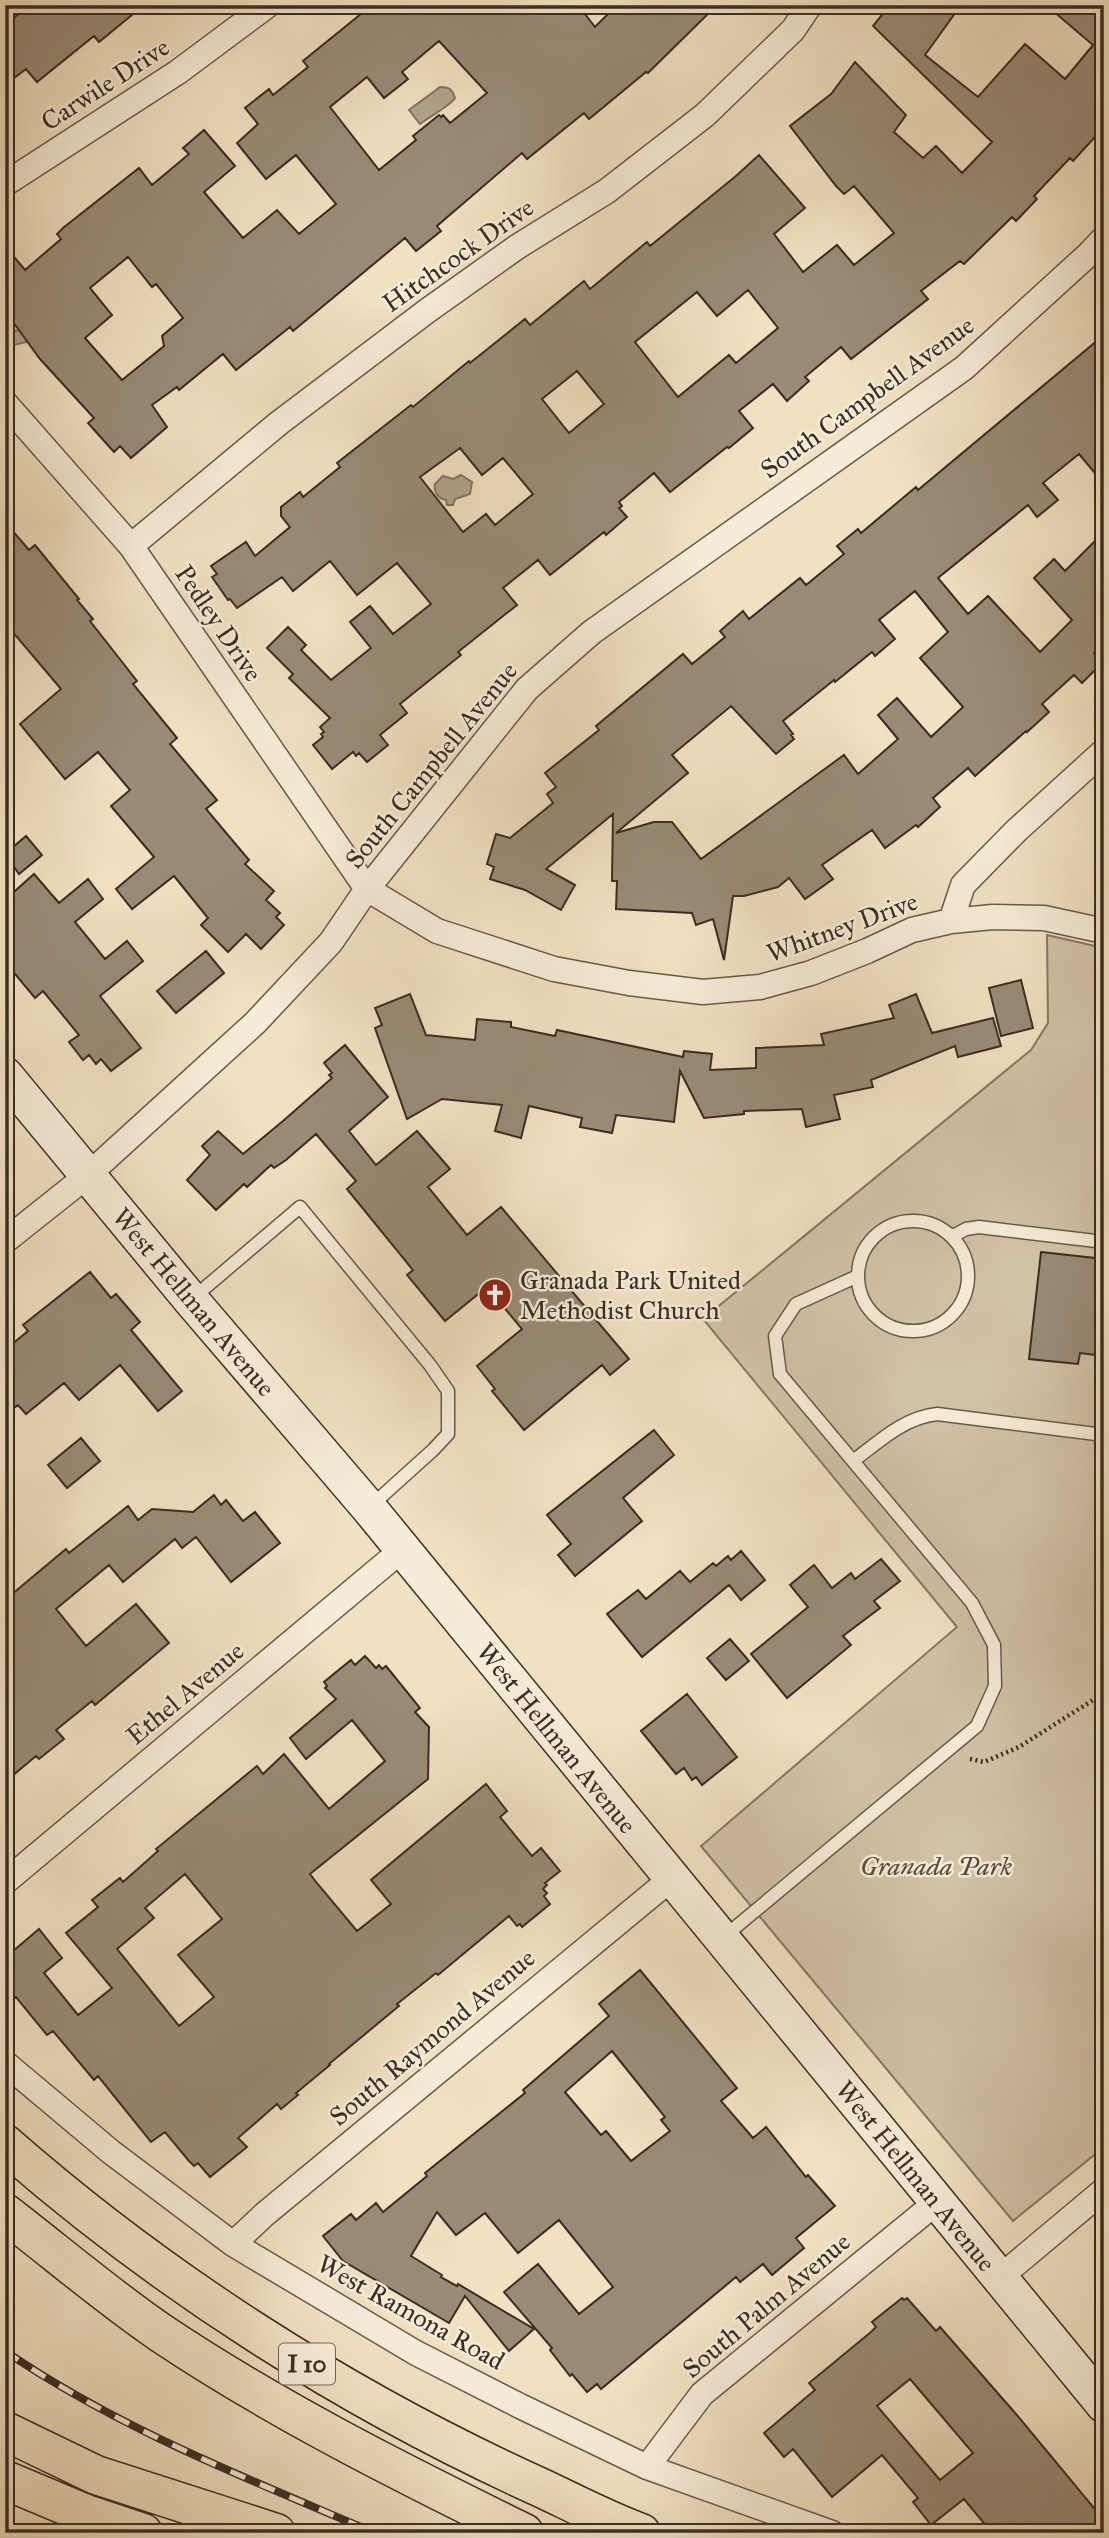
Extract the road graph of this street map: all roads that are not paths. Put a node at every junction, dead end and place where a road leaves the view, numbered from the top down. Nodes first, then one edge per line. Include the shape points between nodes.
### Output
1 (268, 5) edge
2 (810, 5) edge
3 (5, 184) edge
4 (1104, 238) edge
5 (5, 403) edge
6 (131, 546) junction
7 (1104, 751) edge
8 (367, 889) junction
9 (951, 921) junction
10 (1104, 931) edge
11 (5, 1075) edge
12 (88, 1175) junction
13 (953, 1236) junction
14 (5, 1241) edge
15 (1104, 1242) edge
16 (858, 1276) junction
17 (191, 1300) junction
18 (1104, 1435) edge
19 (853, 1461) junction
20 (369, 1508) junction
21 (403, 1549) junction
22 (672, 1878) junction
23 (5, 1882) edge
24 (722, 1938) junction
25 (5, 2063) edge
26 (5, 2144) edge
27 (1104, 2190) edge
28 (937, 2202) junction
29 (5, 2213) edge
30 (233, 2244) junction
31 (999, 2278) junction
32 (162, 2333) junction
33 (311, 2366) junction
34 (1104, 2405) edge
35 (5, 2431) edge
36 (646, 2467) junction
37 (5, 2480) edge
38 (143, 2533) edge
39 (276, 2533) edge
40 (524, 2533) edge
41 (641, 2533) edge
42 (832, 2533) edge

1 - 3 street, Carwile Drive via 178,72
2 - 6 street, Hitchcock Drive via 793,30 705,115 607,191 427,311 279,423
4 - 8 street, South Campbell Avenue via 964,368 592,632 527,689
5 - 6 street, Pedley Drive
6 - 8 street, Pedley Drive
7 - 9 street via 963,885
8 - 9 street, Whitney Drive via 438,932 482,948 554,969 703,992 760,987 867,951 912,930
8 - 12 street, South Campbell Avenue via 331,942 255,1023
9 - 10 street, Whitney Drive via 1044,918
11 - 12 street, West Hellman Avenue
12 - 14 street, South Campbell Avenue
12 - 17 street, West Hellman Avenue
13 - 15 lane via 979,1227
13 - 16 lane via 935,1224 913,1220 892,1224 874,1237 862,1254
13 - 16 lane via 965,1255 969,1276 965,1297 953,1315 935,1327 914,1332 892,1327 874,1315 862,1297
16 - 19 lane via 796,1304 775,1336 780,1374
17 - 20 street, West Hellman Avenue
17 - 20 lane via 300,1207 448,1391 447,1434
18 - 19 lane via 937,1414 905,1423
19 - 24 lane via 972,1603 993,1645 995,1686 977,1726
20 - 21 street, West Hellman Avenue
21 - 22 street, West Hellman Avenue
21 - 23 street, Ethel Avenue
22 - 24 street, West Hellman Avenue
22 - 30 street, South Raymond Avenue
24 - 28 street, West Hellman Avenue
25 - 30 street, West Ramona Road
26 - 33 highway, I 10 via 156,2266
27 - 31 street
28 - 31 street, West Hellman Avenue
28 - 36 street, South Palm Avenue via 702,2394
29 - 32 highway
30 - 36 street, West Ramona Road via 416,2353
31 - 34 street, West Hellman Avenue
32 - 33 highway
32 - 40 highway via 385,2465
33 - 41 highway, I 10 via 498,2468
35 - 39 highway via 96,2475
36 - 42 street, West Ramona Road
37 - 38 highway

